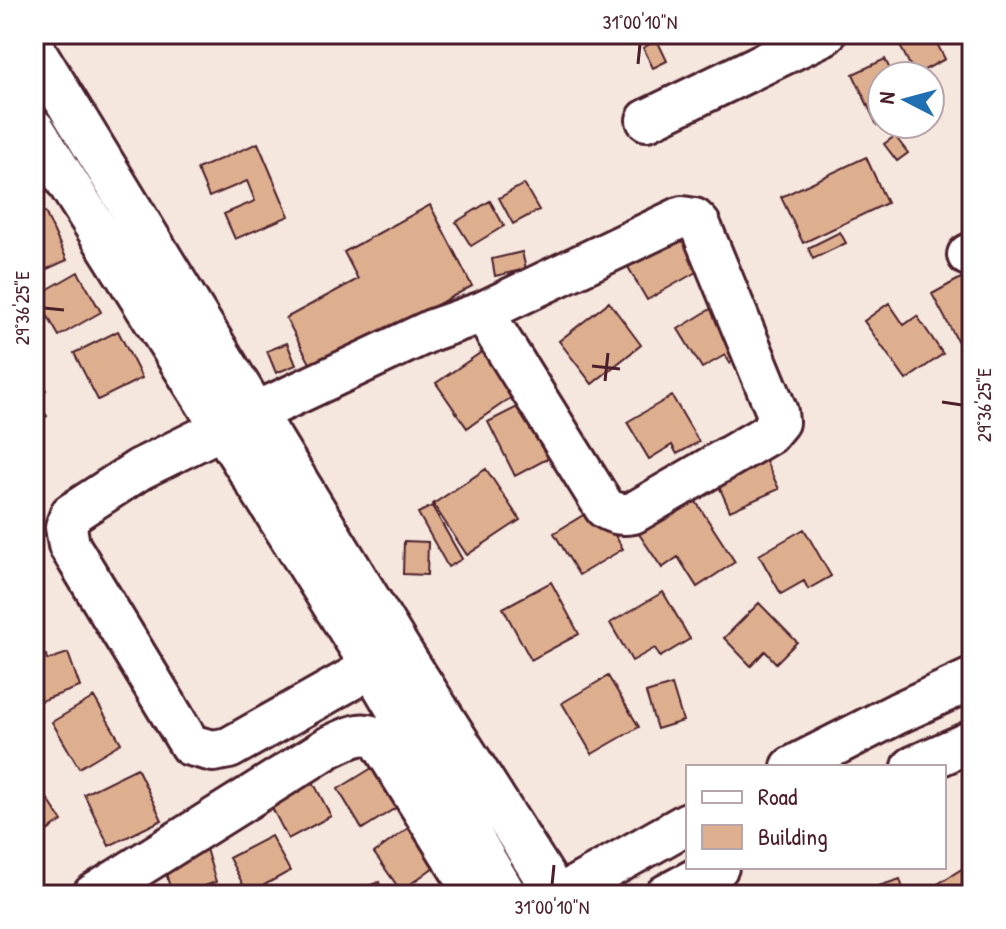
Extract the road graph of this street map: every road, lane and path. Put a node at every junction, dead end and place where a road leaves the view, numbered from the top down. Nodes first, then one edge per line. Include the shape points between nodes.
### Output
1 (825, 34) edge
2 (34, 49) edge
3 (647, 120) dead end
4 (34, 129) edge
5 (483, 312) junction
6 (238, 422) junction
7 (386, 659) junction
8 (972, 679) edge
9 (898, 713) junction
10 (972, 741) edge
11 (796, 765) edge
12 (916, 765) edge
13 (436, 803) junction
14 (686, 824) edge
15 (714, 869) edge
16 (93, 895) edge
17 (469, 895) edge
18 (506, 895) edge
19 (558, 895) edge
20 (666, 895) edge

1 - 3 street
2 - 6 street
4 - 6 street
5 - 5 street via 673,220 694,219 778,422 768,434 633,513 612,513
5 - 6 street via 432,330
6 - 7 street
6 - 7 street via 140,469 71,514 66,527 69,545 190,745 213,751 229,748
7 - 13 street
7 - 19 street
8 - 9 street
9 - 11 street
9 - 12 street
10 - 12 street
13 - 16 street via 380,741 362,734 329,747
13 - 17 street
13 - 18 street
14 - 19 street
15 - 20 street

